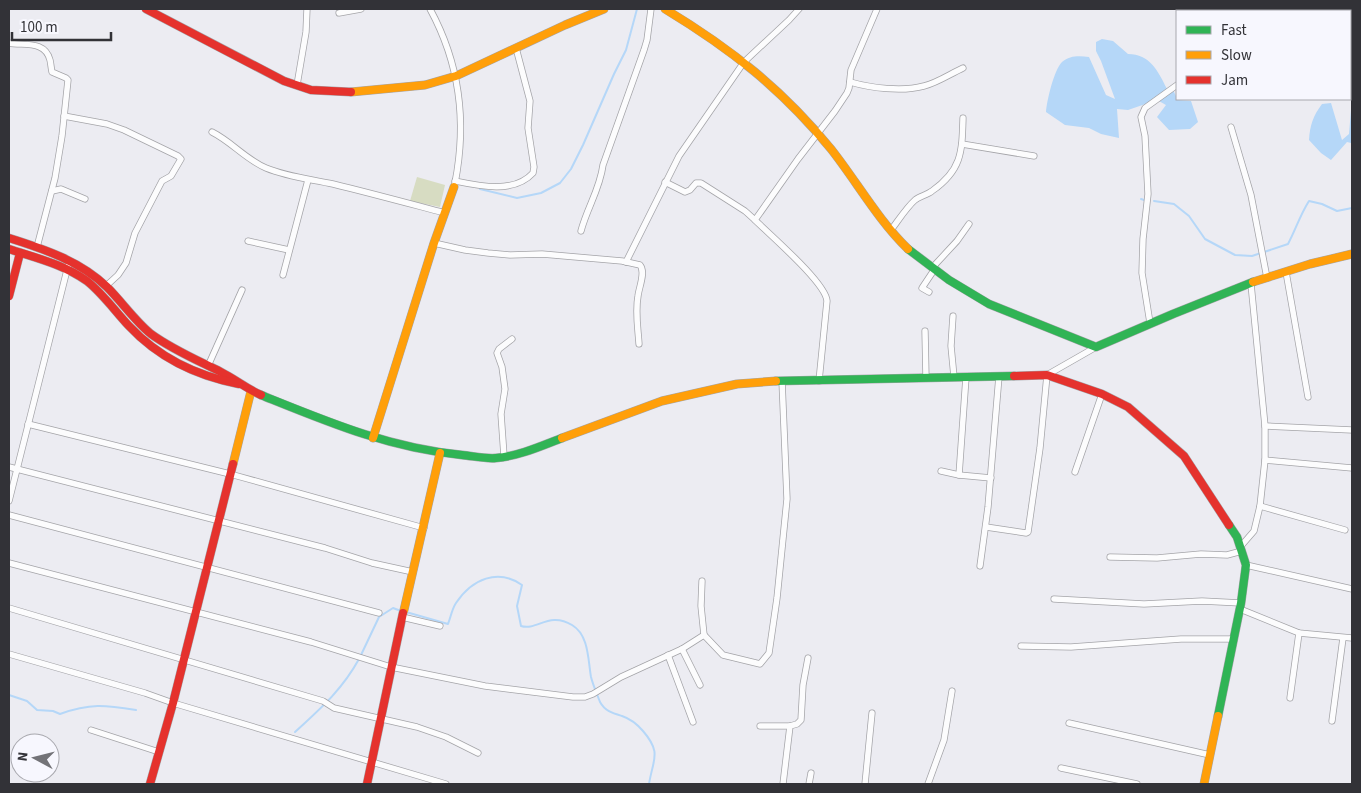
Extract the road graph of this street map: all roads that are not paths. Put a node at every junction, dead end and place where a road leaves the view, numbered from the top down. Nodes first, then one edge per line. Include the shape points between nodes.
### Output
1 (146, 9) edge
2 (306, 9) edge
3 (361, 9) edge
4 (430, 9) edge
5 (604, 9) edge
6 (651, 9) edge
7 (665, 9) edge
8 (799, 9) edge
9 (877, 9) edge
10 (339, 13) dead end
11 (9, 43) edge
12 (516, 48) junction
13 (744, 62) junction
14 (963, 68) dead end
15 (456, 76) junction
16 (850, 82) junction
17 (297, 85) junction
18 (1176, 86) edge
19 (64, 116) junction
20 (964, 118) dead end
21 (1231, 127) dead end
22 (212, 132) dead end
23 (818, 133) junction
24 (962, 144) junction
25 (1034, 156) dead end
26 (308, 180) junction
27 (665, 182) junction
28 (455, 183) junction
29 (52, 191) junction
30 (85, 200) dead end
31 (445, 213) junction
32 (755, 220) junction
33 (969, 224) dead end
34 (891, 230) junction
35 (581, 231) dead end
36 (9, 238) edge
37 (248, 241) dead end
38 (434, 242) junction
39 (37, 247) junction
40 (9, 249) edge
41 (289, 250) junction
42 (20, 253) junction
43 (1352, 254) edge
44 (626, 262) junction
45 (68, 265) junction
46 (933, 269) junction
47 (1286, 272) junction
48 (283, 274) dead end
49 (1267, 278) junction
50 (1251, 284) junction
51 (106, 286) junction
52 (242, 290) dead end
53 (929, 292) dead end
54 (9, 296) edge
55 (953, 316) dead end
56 (1150, 323) junction
57 (925, 331) dead end
58 (512, 339) dead end
59 (639, 344) dead end
60 (1096, 347) junction
61 (208, 366) junction
62 (1047, 375) junction
63 (999, 376) junction
64 (954, 377) junction
65 (966, 377) junction
66 (926, 378) junction
67 (782, 381) junction
68 (819, 381) junction
69 (241, 385) junction
70 (251, 391) junction
71 (1102, 394) junction
72 (1308, 397) dead end
73 (28, 424) junction
74 (1265, 426) junction
75 (1352, 430) edge
76 (373, 438) junction
77 (440, 453) junction
78 (504, 456) junction
79 (1265, 460) junction
80 (9, 467) edge
81 (1352, 468) edge
82 (17, 470) junction
83 (940, 471) dead end
84 (1075, 472) dead end
85 (230, 474) junction
86 (959, 475) junction
87 (991, 478) junction
88 (9, 502) edge
89 (1260, 506) junction
90 (9, 516) edge
91 (218, 521) junction
92 (986, 527) junction
93 (424, 528) junction
94 (1345, 530) dead end
95 (1242, 548) junction
96 (1110, 557) dead end
97 (9, 563) edge
98 (980, 566) dead end
99 (1246, 566) junction
100 (207, 568) junction
101 (413, 572) junction
102 (702, 581) dead end
103 (1352, 589) edge
104 (1054, 599) dead end
105 (1240, 606) junction
106 (9, 608) edge
107 (196, 612) junction
108 (378, 613) dead end
109 (403, 613) junction
110 (440, 626) dead end
111 (1298, 633) junction
112 (704, 635) junction
113 (1343, 638) junction
114 (1352, 638) edge
115 (1233, 640) junction
116 (1021, 646) dead end
117 (682, 648) junction
118 (9, 654) edge
119 (668, 655) junction
120 (808, 658) dead end
121 (184, 660) junction
122 (392, 667) junction
123 (700, 685) dead end
124 (952, 691) dead end
125 (1290, 698) dead end
126 (174, 703) junction
127 (872, 713) dead end
128 (381, 720) junction
129 (693, 722) dead end
130 (1332, 722) dead end
131 (1069, 723) dead end
132 (760, 726) dead end
133 (790, 726) junction
134 (91, 730) dead end
135 (159, 752) junction
136 (478, 753) dead end
137 (1210, 755) junction
138 (372, 762) junction
139 (1061, 768) dead end
140 (811, 773) dead end
141 (150, 784) edge
142 (367, 784) edge
143 (446, 784) edge
144 (783, 784) edge
145 (809, 784) edge
146 (865, 784) edge
147 (928, 784) edge
148 (1137, 784) edge
149 (1204, 784) edge

1 - 17 street via 270,75
2 - 17 street via 306,32
3 - 10 street
4 - 15 street
5 - 12 street
6 - 35 street via 647,40
7 - 13 street
8 - 13 street
9 - 16 street via 851,70
11 - 19 street via 34,44 46,51 52,72 68,80
12 - 15 street
12 - 28 street via 530,101 528,128 533,173 507,187
13 - 23 street via 775,88
13 - 27 street via 679,156
14 - 16 street via 913,88 873,87
15 - 17 street via 425,85 360,92 327,92
15 - 28 street via 461,146
16 - 23 street via 847,93
18 - 56 street via 1145,108 1141,116 1148,194 1142,273
19 - 29 street
19 - 51 street via 124,130 181,160 171,176 162,181 135,233 126,263
20 - 24 street
21 - 49 street via 1251,194
22 - 26 street via 265,168
23 - 32 street
23 - 34 street
24 - 25 street
24 - 34 street via 950,177 914,201
26 - 31 street
26 - 41 street
27 - 32 street via 685,192 696,183 701,184
27 - 44 street
28 - 31 street
29 - 30 street via 61,189
29 - 39 street
31 - 38 street
32 - 68 street via 825,293
33 - 46 street
34 - 46 street via 912,253
36 - 39 street
37 - 41 street
38 - 44 street via 488,253 542,254
38 - 76 street
39 - 45 street
40 - 42 street
41 - 48 street
42 - 45 street
42 - 54 street
43 - 47 street
44 - 59 street via 642,268 636,316
45 - 51 street via 82,266
45 - 69 street via 145,341 166,356 220,381
45 - 73 street
46 - 53 street via 922,288
46 - 60 street via 1012,315
47 - 49 street
47 - 72 street
49 - 50 street
50 - 56 street
50 - 74 street
51 - 61 street via 150,334
52 - 61 street
55 - 64 street
56 - 60 street
57 - 66 street
58 - 78 street via 497,353 505,389 501,414
60 - 62 street
61 - 69 street
62 - 63 street
62 - 71 street
62 - 92 street via 1029,529 1026,533
63 - 65 street
63 - 87 street
64 - 65 street
64 - 66 street
65 - 86 street
66 - 68 street
67 - 68 street
67 - 78 street via 737,384 662,401 551,443
67 - 112 street via 788,499 769,653 760,664 747,662 723,655
69 - 70 street
70 - 76 street
70 - 85 street
71 - 84 street
71 - 95 street via 1138,414 1184,456
73 - 82 street
73 - 85 street
74 - 75 street
74 - 79 street
76 - 77 street
77 - 78 street
77 - 93 street
79 - 81 street
79 - 89 street
80 - 82 street
82 - 88 street
82 - 91 street
83 - 86 street
85 - 91 street
85 - 93 street
86 - 87 street
87 - 92 street
89 - 94 street
89 - 95 street via 1253,533
90 - 100 street
91 - 100 street
91 - 101 street
92 - 98 street
93 - 101 street
95 - 96 street via 1227,555
95 - 99 street
97 - 107 street
99 - 103 street
99 - 105 street
100 - 107 street
100 - 108 street
101 - 109 street
102 - 112 street
104 - 105 street via 1144,604 1198,601
105 - 111 street
105 - 115 street
106 - 121 street
107 - 121 street
107 - 122 street
109 - 110 street
109 - 122 street
111 - 113 street
111 - 125 street
112 - 117 street
113 - 114 street
113 - 130 street
115 - 116 street
115 - 137 street
117 - 119 street
117 - 123 street
118 - 126 street
119 - 122 street via 585,697 505,688
119 - 129 street
120 - 133 street via 801,720
121 - 126 street
121 - 128 street
122 - 128 street
124 - 147 street via 944,740
126 - 135 street
126 - 138 street
127 - 146 street
128 - 136 street via 417,727
128 - 138 street
131 - 137 street
132 - 133 street
133 - 144 street
134 - 135 street
135 - 141 street
137 - 149 street
138 - 142 street
138 - 143 street
139 - 148 street
140 - 145 street

